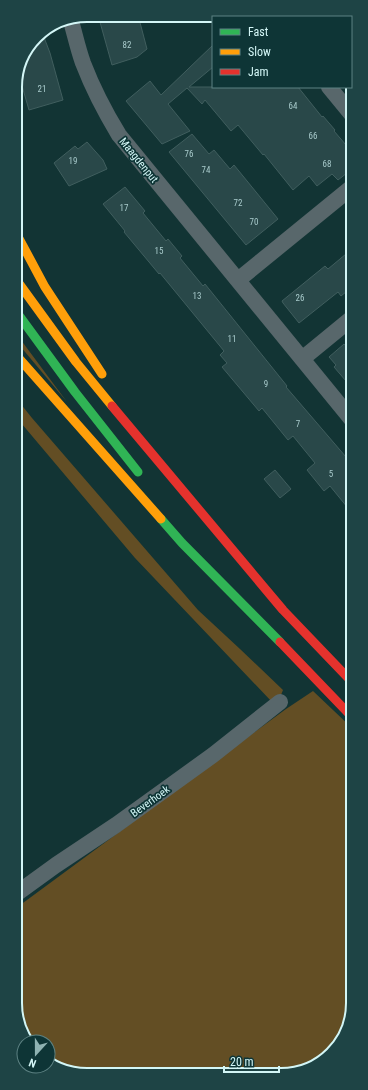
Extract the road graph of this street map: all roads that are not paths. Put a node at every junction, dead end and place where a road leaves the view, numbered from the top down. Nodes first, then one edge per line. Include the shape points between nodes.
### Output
1 (72, 24) edge
2 (329, 88) edge
3 (346, 108) edge
4 (346, 192) edge
5 (22, 244) edge
6 (238, 280) junction
7 (22, 288) edge
8 (22, 318) edge
9 (346, 323) edge
10 (302, 359) junction
11 (22, 362) edge
12 (105, 380) dead end
13 (118, 400) dead end
14 (346, 413) edge
15 (156, 460) junction
16 (141, 476) dead end
17 (204, 553) dead end
18 (253, 614) junction
19 (346, 676) edge
20 (280, 702) dead end
21 (346, 711) edge
22 (22, 890) edge

1 - 6 street, Maagdenput via 82,61 93,87 119,135
2 - 3 street
4 - 6 street
5 - 12 main road via 45,287
6 - 10 street, Maagdenput
7 - 15 main road via 76,362
8 - 16 main road
9 - 10 street
10 - 14 street, Maagdenput
11 - 18 main road via 182,543
13 - 15 main road
15 - 19 main road via 283,610
17 - 18 main road
18 - 21 main road
20 - 22 street, Beverhoek via 213,755

